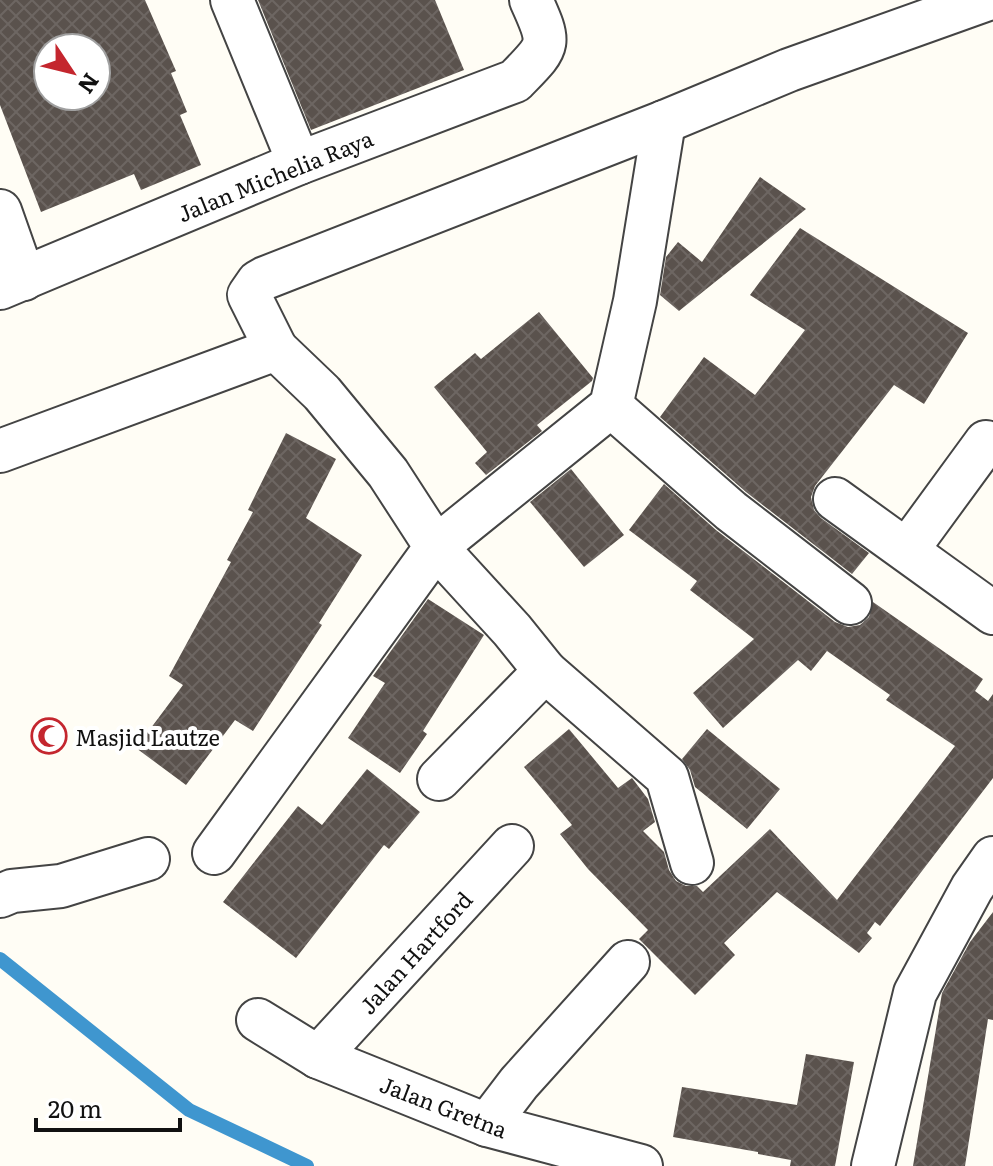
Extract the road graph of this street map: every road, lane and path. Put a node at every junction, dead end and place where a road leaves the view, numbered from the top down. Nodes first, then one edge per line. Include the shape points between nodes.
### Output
1 (232, 0) edge
2 (531, 0) edge
3 (985, 0) edge
4 (664, 122) junction
5 (299, 163) junction
6 (0, 211) edge
7 (12, 284) edge
8 (276, 349) junction
9 (611, 406) junction
10 (986, 442) dead end
11 (0, 451) edge
12 (835, 499) dead end
13 (436, 547) junction
14 (907, 550) junction
15 (850, 603) dead end
16 (993, 613) edge
17 (545, 671) junction
18 (439, 779) dead end
19 (512, 846) dead end
20 (214, 853) dead end
21 (993, 858) edge
22 (148, 859) dead end
23 (692, 863) dead end
24 (0, 896) edge
25 (628, 962) dead end
26 (258, 1020) dead end
27 (318, 1057) junction
28 (487, 1125) junction
29 (641, 1166) edge
30 (873, 1166) edge

1 - 5 street
2 - 5 street, Jalan Michelia Raya via 546,31 542,53 515,81
3 - 4 street via 789,70
4 - 8 street via 258,282 249,295
4 - 9 street via 635,301
5 - 7 street, Jalan Michelia Raya
6 - 7 street
8 - 11 street
8 - 13 street via 322,393 388,473
9 - 13 street
9 - 15 street via 731,511
10 - 14 street
12 - 14 street
13 - 17 street
13 - 20 street
14 - 16 street
17 - 18 street
17 - 23 street via 667,777
19 - 27 street, Jalan Hartford
21 - 30 street via 915,993
22 - 24 street via 61,886
25 - 28 street
26 - 27 street, Jalan Gretna
27 - 28 street, Jalan Gretna
28 - 29 street, Jalan Gretna

